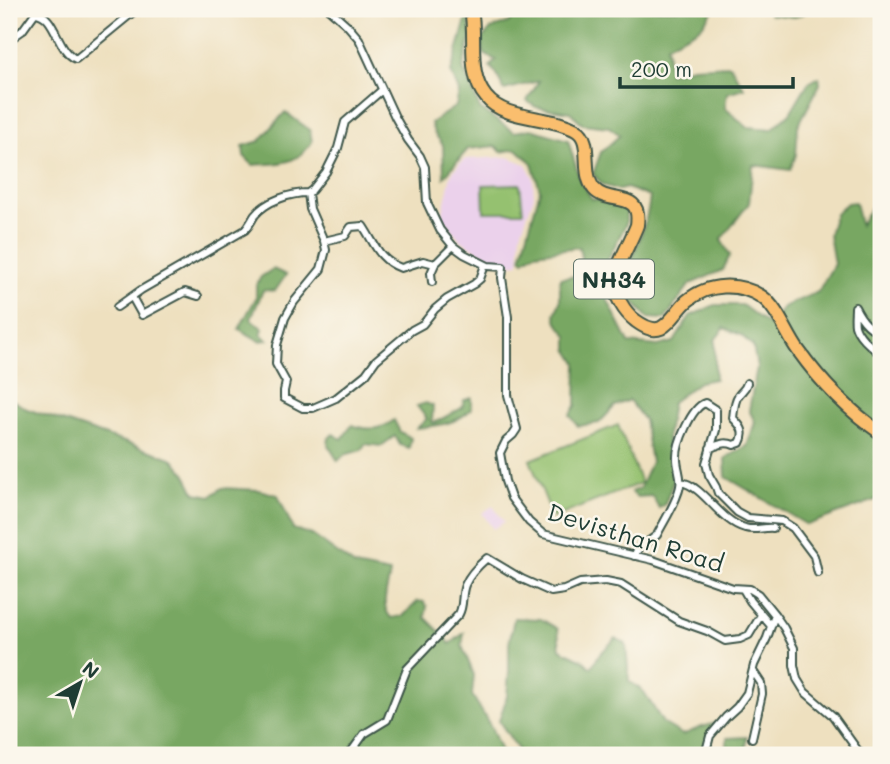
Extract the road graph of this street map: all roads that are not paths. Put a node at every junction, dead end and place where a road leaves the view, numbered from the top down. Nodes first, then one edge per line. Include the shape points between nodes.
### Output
1 (137, 9) edge
2 (329, 9) edge
3 (471, 9) edge
4 (9, 40) edge
5 (382, 90) junction
6 (308, 193) junction
7 (324, 241) junction
8 (453, 246) junction
9 (435, 264) junction
10 (485, 265) junction
11 (432, 282) dead end
12 (198, 296) dead end
13 (132, 297) junction
14 (117, 307) dead end
15 (881, 332) edge
16 (881, 355) edge
17 (747, 383) dead end
18 (881, 433) edge
19 (710, 448) junction
20 (681, 482) junction
21 (773, 528) dead end
22 (634, 556) junction
23 (818, 573) dead end
24 (743, 589) junction
25 (761, 615) junction
26 (775, 615) junction
27 (771, 626) junction
28 (753, 671) junction
29 (752, 738) dead end
30 (349, 755) edge
31 (705, 755) edge
32 (861, 755) edge

1 - 4 street via 76,59 68,55 47,17 39,13
2 - 5 street, Devisthan Road via 359,40
3 - 18 highway, NH34 via 476,79 488,100 506,110 577,130 585,143 587,172 594,188 628,201 636,209 637,225 614,279 627,313 655,329 667,324 686,302 719,286 760,295 813,369
5 - 6 street via 345,122 326,172
5 - 8 street, Devisthan Road via 420,156 427,203
6 - 7 street
6 - 13 street via 274,201 258,212 250,226
7 - 9 street via 363,226 375,249 396,266 423,261
7 - 10 street via 324,264 285,318 276,352 276,364 286,382 284,398 303,408 336,398 447,299 480,279
8 - 9 street
8 - 10 street, Devisthan Road
9 - 11 street
10 - 22 street, Devisthan Road via 503,267 508,395 517,429 499,453 511,498 543,534
12 - 13 street via 185,292 142,314
13 - 14 street
15 - 16 street via 861,318 855,307 855,325
17 - 19 street via 738,395 733,418 743,432 740,443
19 - 20 street via 716,410 705,402 692,413 677,449
19 - 23 street via 707,470 718,494 748,518 782,520 793,528 814,556
20 - 21 street via 732,522 747,529
20 - 22 street via 657,536 640,545
22 - 24 street, Devisthan Road
24 - 25 street, Devisthan Road
24 - 26 street, Devisthan Road via 758,594
25 - 27 street, Devisthan Road
25 - 30 street via 749,635 725,641 679,621 621,584 580,583 551,592 488,558 464,586 459,614 407,669 387,720 365,734
26 - 27 street
26 - 32 street, Devisthan Road via 794,648 797,679 833,716
27 - 28 street
28 - 29 street via 762,694
28 - 31 street via 747,694 710,736

